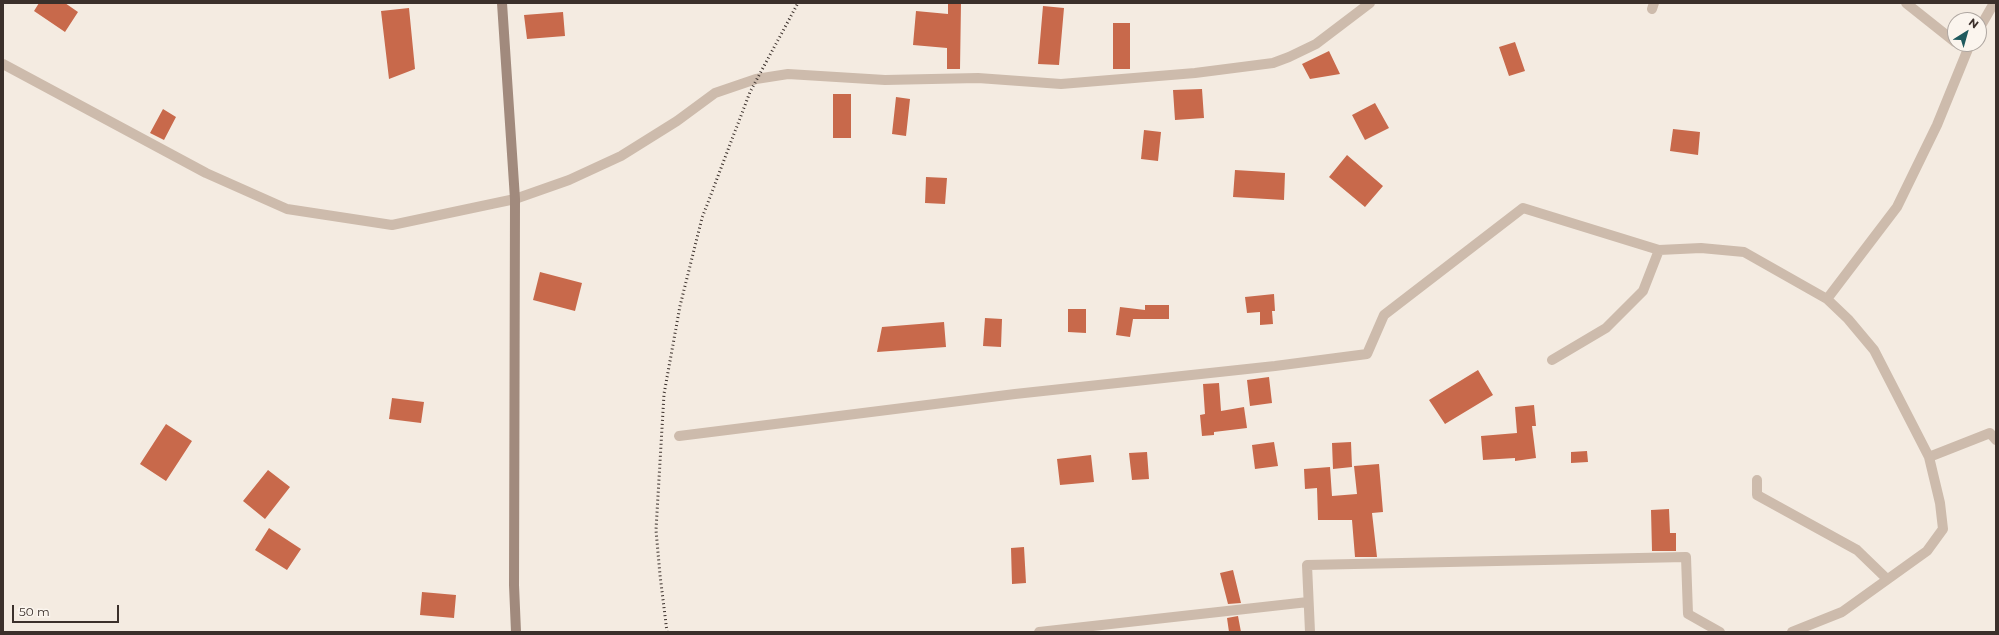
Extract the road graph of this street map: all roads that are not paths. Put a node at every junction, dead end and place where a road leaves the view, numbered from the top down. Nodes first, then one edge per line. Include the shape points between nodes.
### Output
1 (502, 3) edge
2 (1370, 3) edge
3 (1906, 3) edge
4 (1994, 3) edge
5 (1987, 15) edge
6 (1947, 36) edge
7 (1963, 52) edge
8 (3, 64) edge
9 (514, 199) junction
10 (1659, 250) junction
11 (1827, 299) junction
12 (1552, 360) dead end
13 (679, 436) dead end
14 (1996, 440) edge
15 (1929, 457) junction
16 (1757, 480) dead end
17 (1887, 579) junction
18 (1308, 602) junction
19 (516, 632) edge
20 (1039, 632) edge
21 (1310, 632) edge
22 (1720, 632) edge
23 (1792, 632) edge

1 - 9 main road
2 - 9 street via 1316,44 1289,57 1273,63 1195,73 1061,84 978,78 886,80 788,74 756,79 715,93 621,156 569,180
3 - 6 street
4 - 5 street
7 - 11 street via 1937,125 1897,207
8 - 9 street via 206,173 287,209 392,225
9 - 19 main road
10 - 11 street via 1701,248 1744,252
10 - 12 street via 1643,291 1606,328
10 - 13 street via 1523,208 1384,315 1367,354
11 - 15 street via 1874,350
14 - 15 street via 1990,433
15 - 17 street via 1940,502 1943,529 1927,551
16 - 17 street via 1758,495 1857,550
17 - 23 street via 1842,612
18 - 20 street
18 - 21 street
18 - 22 street via 1307,565 1686,557 1688,614

